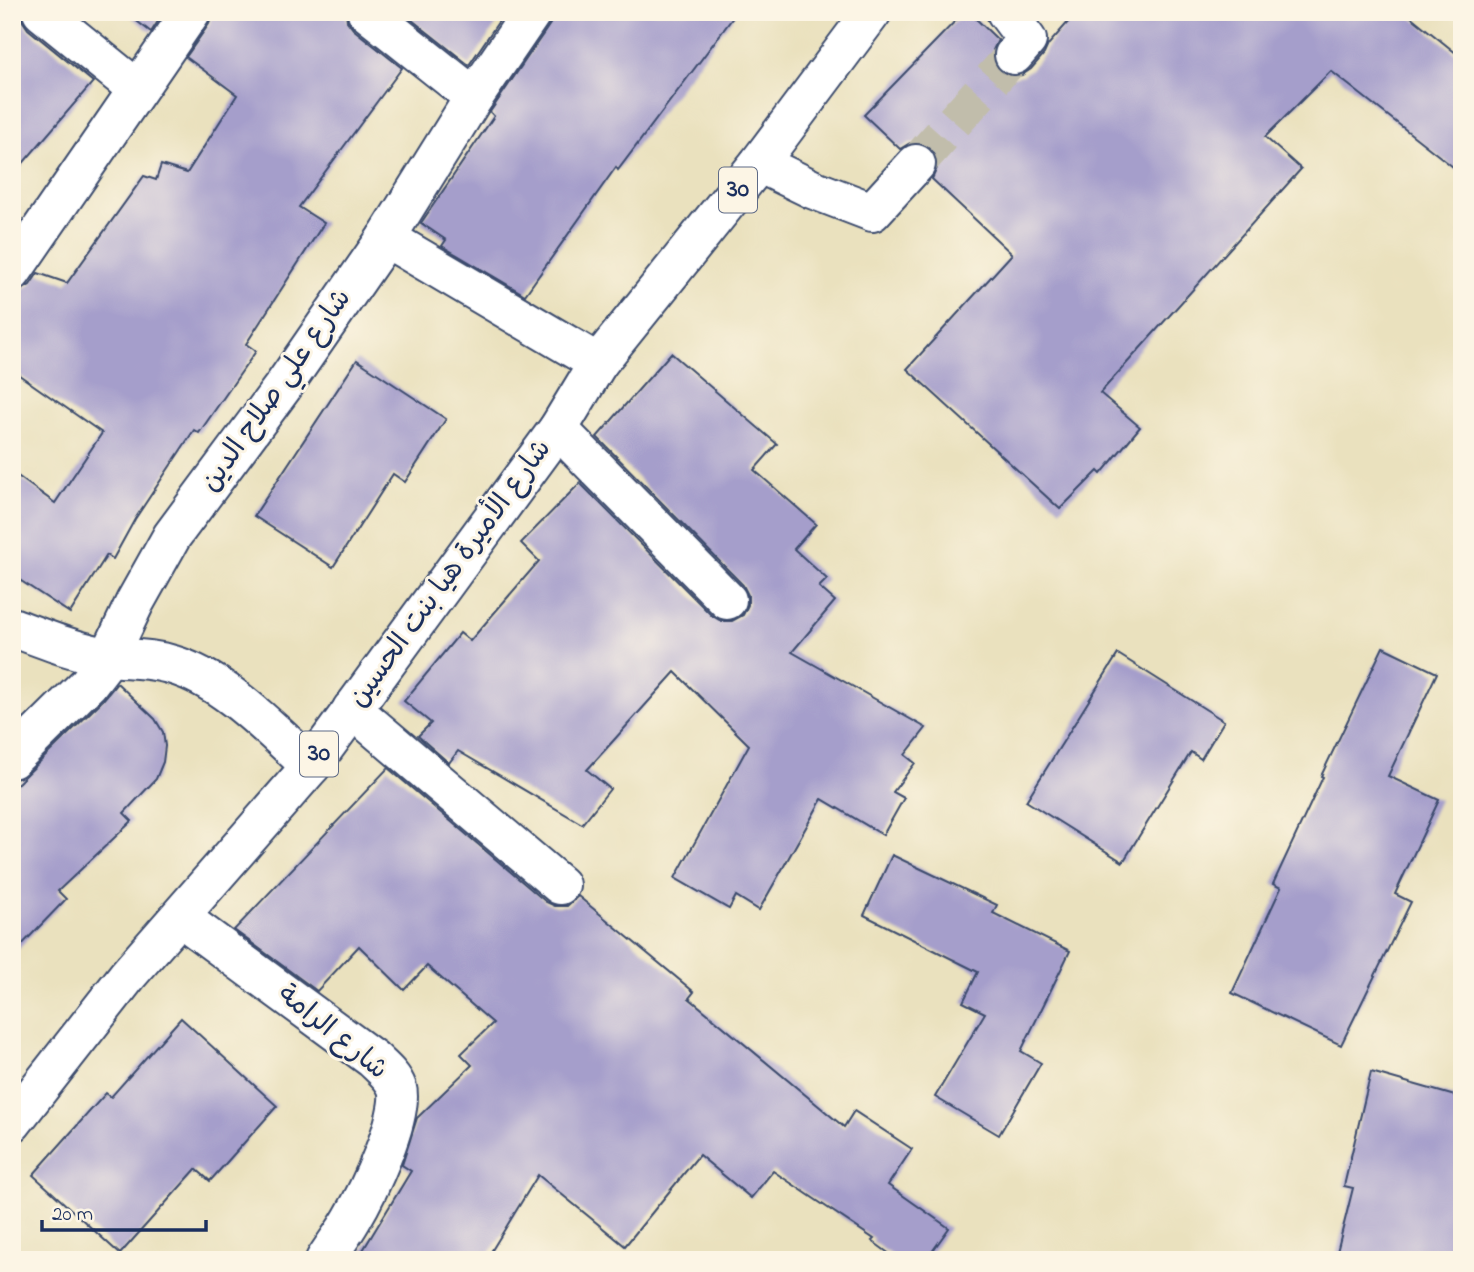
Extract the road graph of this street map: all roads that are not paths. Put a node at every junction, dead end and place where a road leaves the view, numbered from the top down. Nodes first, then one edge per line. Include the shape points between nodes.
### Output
1 (41, 12) edge
2 (191, 12) edge
3 (367, 12) edge
4 (532, 12) edge
5 (872, 12) edge
6 (1006, 12) edge
7 (1014, 55) tunnel mouth
8 (137, 89) junction
9 (474, 97) junction
10 (759, 163) junction
11 (916, 164) tunnel mouth
12 (386, 238) junction
13 (12, 272) edge
14 (598, 363) junction
15 (558, 429) junction
16 (727, 600) dead end
17 (12, 627) edge
18 (109, 657) junction
19 (352, 709) junction
20 (12, 759) edge
21 (311, 766) junction
22 (560, 884) dead end
23 (180, 917) junction
24 (12, 1123) edge
25 (325, 1260) edge

1 - 8 street
2 - 8 street
3 - 9 street
4 - 9 street, شارع علي صلاح الدين
5 - 10 street, شارع الأميرة هيا بنت الحسين / 30
6 - 7 street via 1027,40
8 - 13 street
9 - 12 street, شارع علي صلاح الدين
10 - 11 street via 872,212
10 - 14 street, شارع الأميرة هيا بنت الحسين / 30
12 - 14 street
12 - 18 street, شارع علي صلاح الدين via 172,536
14 - 15 street, شارع الأميرة هيا بنت الحسين / 30
15 - 16 street
15 - 19 street, شارع الأميرة هيا بنت الحسين / 30
17 - 18 street
18 - 20 street, شارع علي صلاح الدين
18 - 21 street via 146,658 193,673 241,704
19 - 21 street, شارع الأميرة هيا بنت الحسين / 30
19 - 22 street
21 - 23 street, شارع الأميرة هيا بنت الحسين / 30
23 - 24 street, شارع الأميرة هيا بنت الحسين / 30 via 128,975
23 - 25 street, شارع الرامة via 373,1059 393,1079 397,1107 390,1139 353,1218

